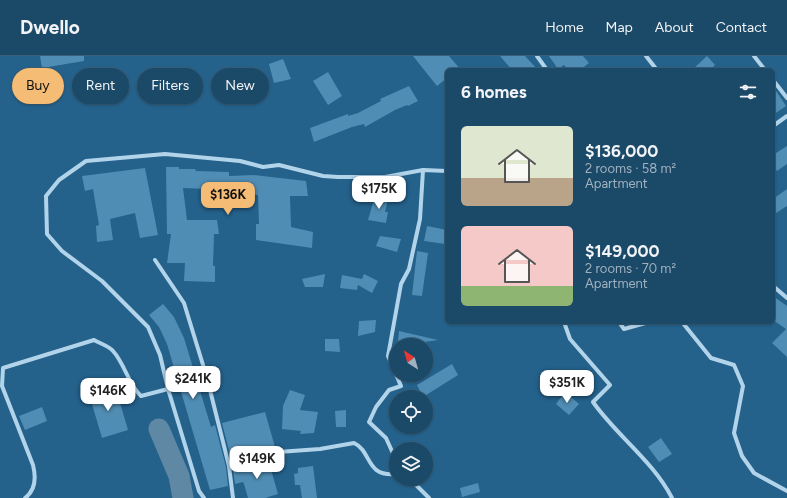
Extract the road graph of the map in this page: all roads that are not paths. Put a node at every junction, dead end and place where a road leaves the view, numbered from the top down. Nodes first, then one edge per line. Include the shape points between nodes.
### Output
1 (537, 56) edge
2 (646, 56) edge
3 (754, 56) edge
4 (546, 68) edge
5 (656, 68) edge
6 (763, 68) edge
7 (775, 83) edge
8 (787, 98) edge
9 (787, 116) edge
10 (775, 125) edge
11 (423, 170) junction
12 (445, 171) edge
13 (155, 260) dead end
14 (775, 288) edge
15 (787, 298) edge
16 (565, 324) edge
17 (620, 324) edge
18 (642, 324) edge
19 (684, 324) edge
20 (168, 389) junction
21 (389, 445) edge
22 (229, 466) junction
23 (389, 475) edge
24 (417, 486) edge
25 (787, 491) edge
26 (24, 498) edge
27 (204, 498) edge
28 (233, 498) edge
29 (429, 498) edge
30 (672, 498) edge

1 - 4 street
2 - 5 street
3 - 6 street
7 - 8 street
9 - 10 street
11 - 12 street
11 - 20 street via 385,177 338,177 323,176 279,165 263,167 240,161 165,154 86,162 59,180 46,196 47,234 62,251 102,281 148,327 160,354
11 - 21 street via 420,220 409,269 401,284 388,356 401,386 389,390 376,407 369,422 386,438
13 - 22 street via 184,304 207,378
14 - 15 street
16 - 30 street via 570,339 610,385 593,402 655,473
17 - 18 street via 624,329
19 - 25 street via 711,358 734,365 743,386 734,432 742,456 754,473
20 - 26 street via 141,396 134,389 129,376 112,350 94,340 3,368 2,386 36,478 30,495
20 - 27 street via 199,491
22 - 23 street via 278,452 354,443 377,471
22 - 28 street
24 - 29 street

